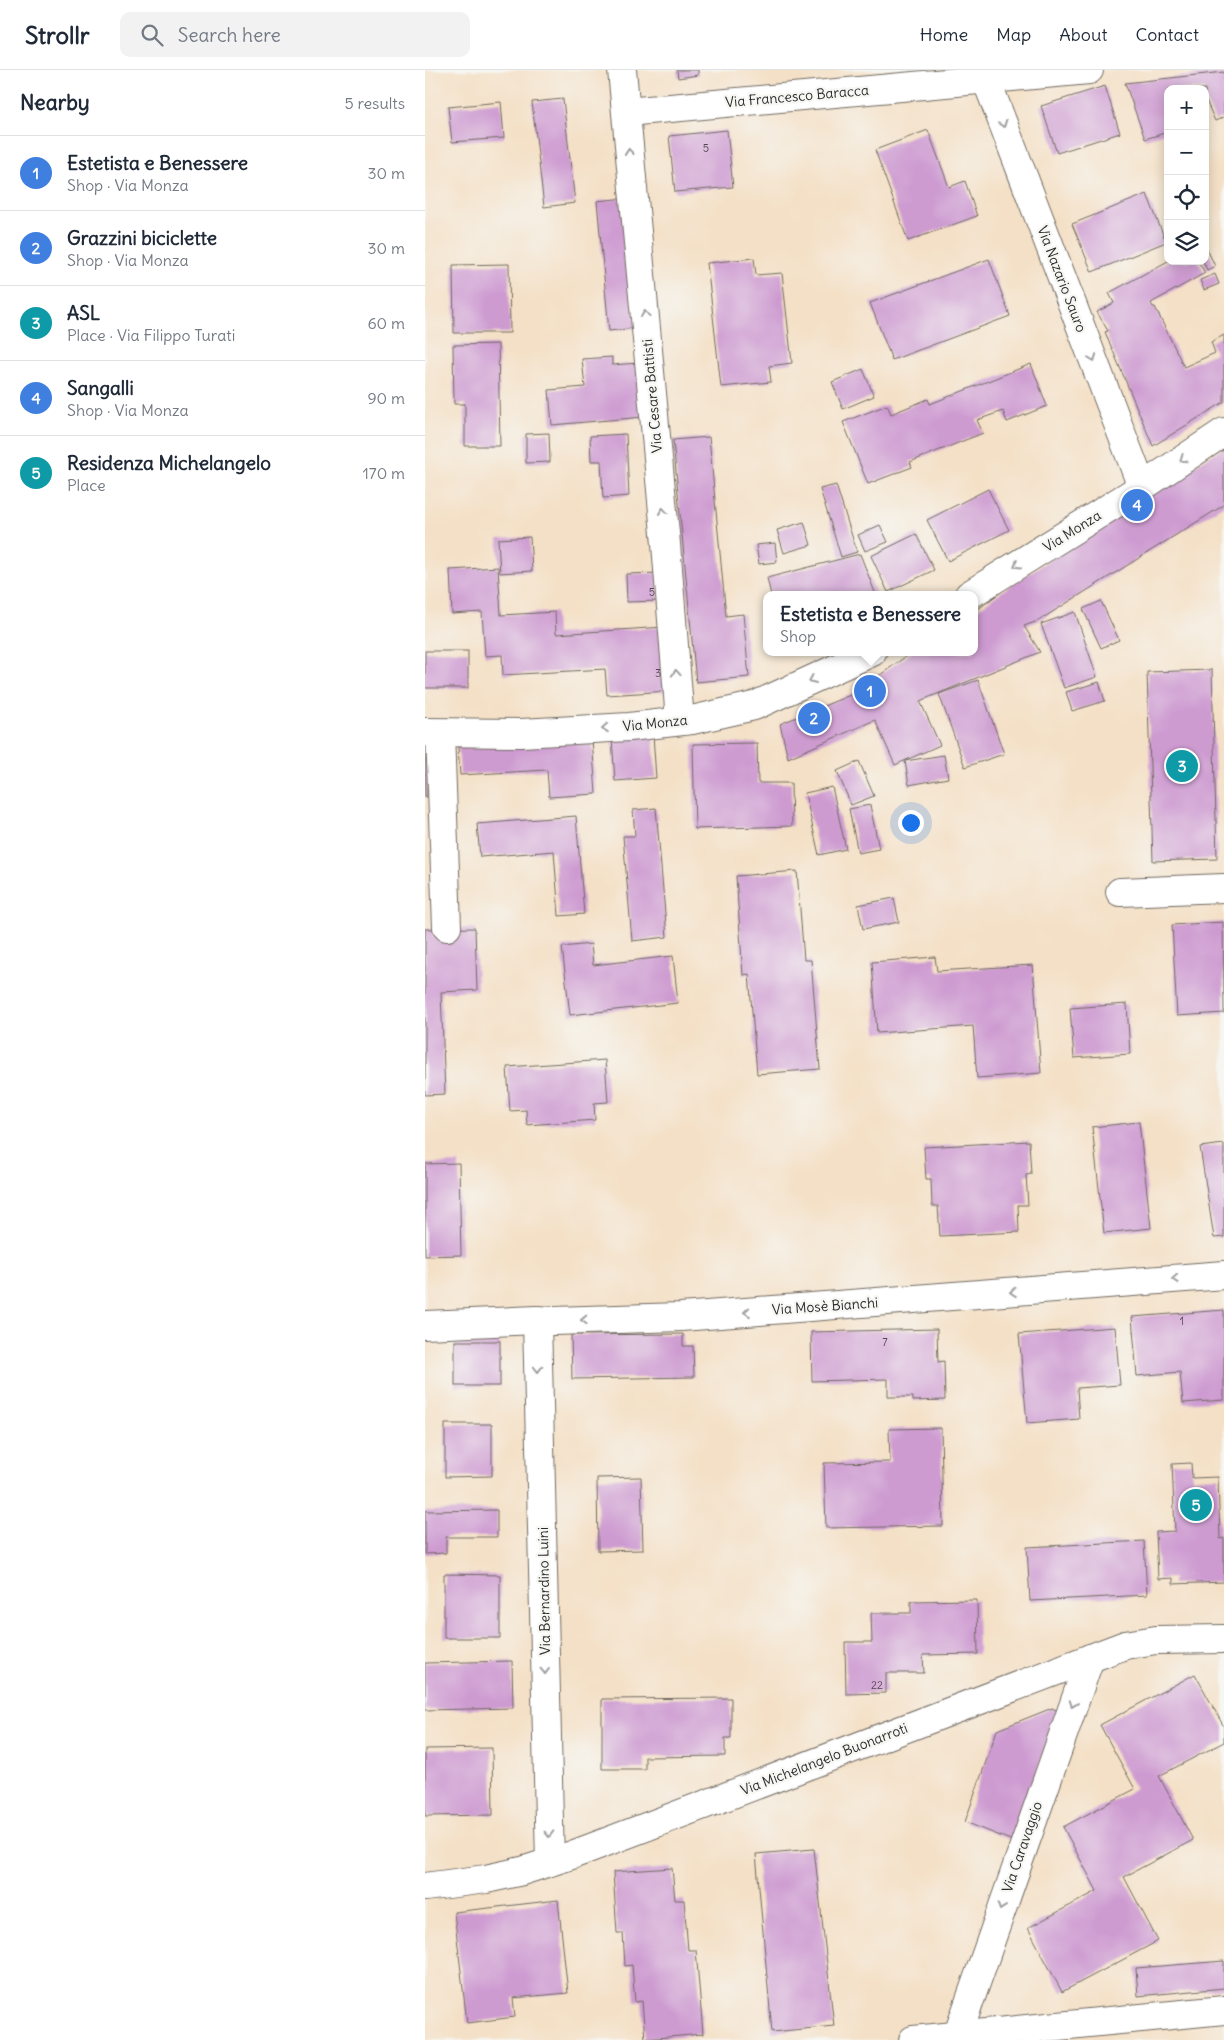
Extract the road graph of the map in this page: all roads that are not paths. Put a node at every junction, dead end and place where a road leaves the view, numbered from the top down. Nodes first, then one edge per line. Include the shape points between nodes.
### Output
1 (622, 70) edge
2 (1089, 70) edge
3 (986, 74) edge
4 (626, 112) junction
5 (1224, 432) edge
6 (1142, 487) junction
7 (975, 591) edge
8 (863, 656) edge
9 (680, 721) junction
10 (432, 732) edge
11 (1224, 888) edge
12 (1120, 892) dead end
13 (447, 927) dead end
14 (1224, 1276) edge
15 (537, 1320) junction
16 (425, 1325) edge
17 (1224, 1640) edge
18 (1090, 1658) junction
19 (550, 1862) junction
20 (425, 1887) edge
21 (1224, 2010) edge
22 (956, 2038) edge
23 (913, 2040) edge

1 - 4 street, Via Cesare Battisti
2 - 3 street, Via Francesco Baracca
3 - 4 street, Via Francesco Baracca
3 -> 6 street, Via Nazario Sauro
9 -> 4 street, Via Cesare Battisti
5 -> 6 street, Via Monza
6 -> 7 street, Via Monza
8 -> 9 street, Via Monza via 754,706
9 -> 10 street, Via Monza via 521,733
10 - 13 street
11 - 12 street
14 -> 15 street, Via Mosè Bianchi via 681,1317
15 - 16 street, Via Mosè Bianchi
15 -> 19 street, Via Bernardino Luini
17 - 18 street, Via Michelangelo Buonarroti via 1138,1642
18 - 19 street, Via Michelangelo Buonarroti
18 -> 22 street, Via Caravaggio
19 - 20 street, Via Michelangelo Buonarroti via 486,1879
21 - 22 street
22 - 23 street

